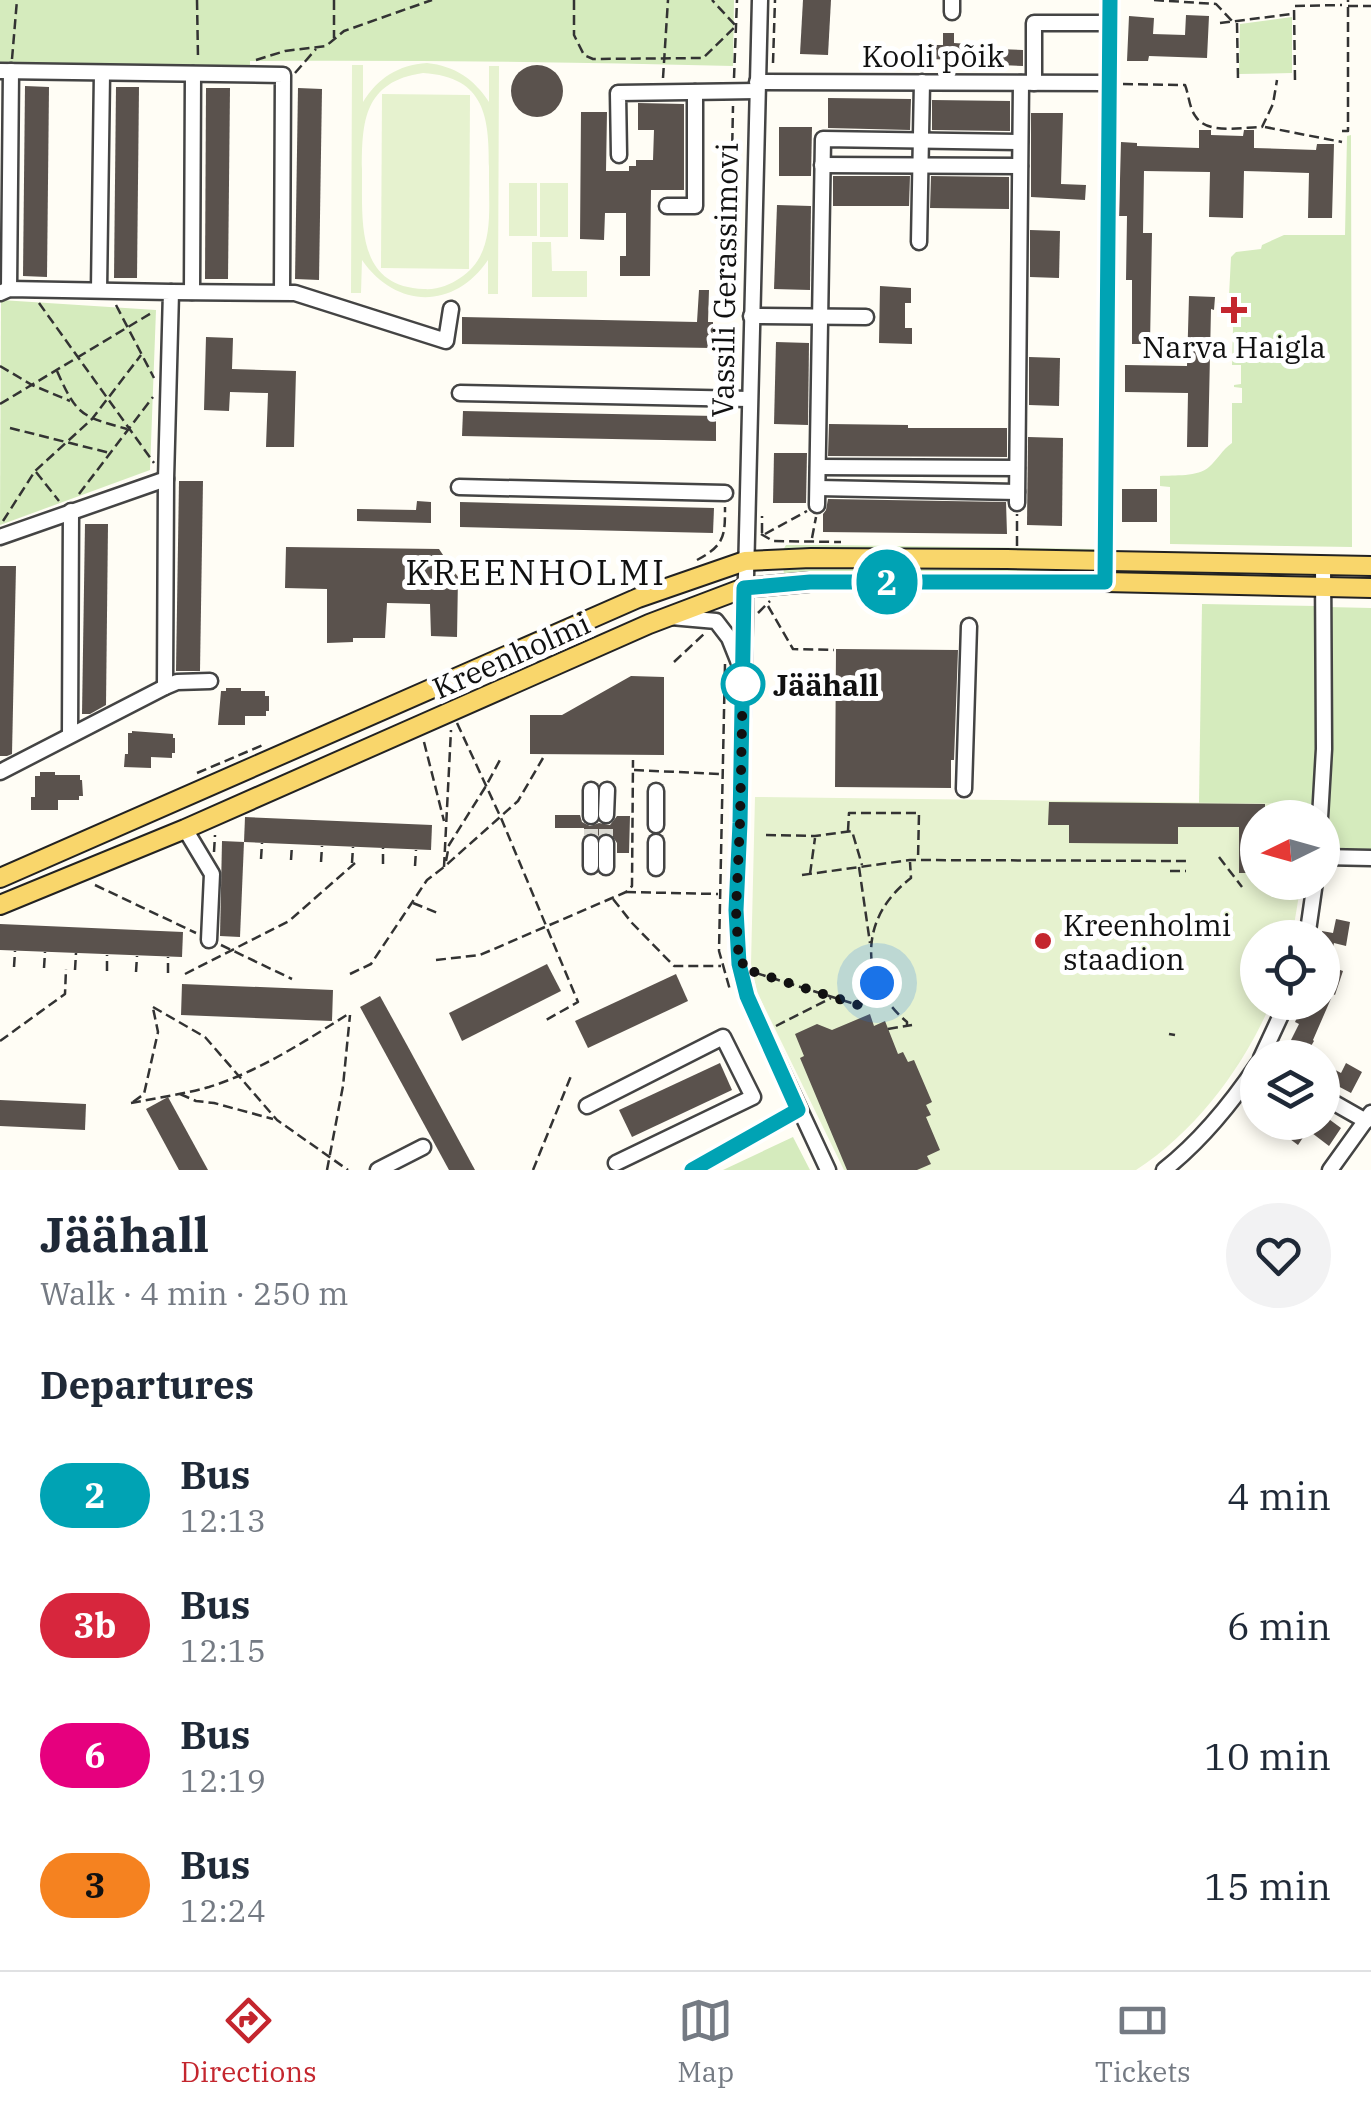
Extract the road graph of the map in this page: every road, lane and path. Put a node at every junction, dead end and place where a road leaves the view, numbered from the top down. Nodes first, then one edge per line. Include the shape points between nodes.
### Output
1 (17, 0) edge
2 (196, 0) edge
3 (334, 0) edge
4 (432, 0) edge
5 (574, 0) edge
6 (668, 0) edge
7 (712, 0) edge
8 (736, 0) edge
9 (760, 0) edge
10 (1110, 0) edge
11 (1154, 0) edge
12 (1348, 3) edge
13 (1342, 5) dead end
14 (1371, 6) edge
15 (1294, 14) junction
16 (1235, 22) junction
17 (1110, 23) junction
18 (1220, 23) dead end
19 (736, 26) junction
20 (334, 40) junction
21 (316, 48) junction
22 (663, 59) junction
23 (5, 71) edge
24 (102, 73) junction
25 (196, 74) junction
26 (238, 74) junction
27 (284, 75) junction
28 (1238, 79) dead end
29 (1277, 80) dead end
30 (1295, 80) dead end
31 (922, 82) junction
32 (1027, 82) junction
33 (1113, 83) junction
34 (757, 86) junction
35 (662, 92) junction
36 (695, 92) junction
37 (734, 92) junction
38 (1262, 126) junction
39 (1342, 131) dead end
40 (922, 141) junction
41 (1020, 142) junction
42 (1342, 142) dead end
43 (619, 155) dead end
44 (822, 164) junction
45 (921, 165) junction
46 (1020, 166) junction
47 (667, 206) dead end
48 (920, 242) dead end
49 (29, 290) junction
50 (104, 290) junction
51 (5, 291) edge
52 (172, 292) junction
53 (192, 292) junction
54 (282, 292) junction
55 (728, 308) dead end
56 (451, 309) dead end
57 (153, 312) dead end
58 (750, 316) junction
59 (819, 317) junction
60 (866, 317) dead end
61 (128, 327) junction
62 (142, 354) junction
63 (78, 357) junction
64 (0, 366) edge
65 (56, 370) junction
66 (32, 385) junction
67 (460, 393) dead end
68 (748, 399) junction
69 (108, 401) junction
70 (71, 402) junction
71 (0, 404) edge
72 (92, 419) junction
73 (10, 428) dead end
74 (128, 430) junction
75 (66, 442) junction
76 (111, 453) junction
77 (818, 466) junction
78 (1017, 468) junction
79 (35, 471) junction
80 (166, 479) junction
81 (459, 487) dead end
82 (818, 488) junction
83 (725, 493) dead end
84 (817, 506) junction
85 (68, 511) junction
86 (0, 526) edge
87 (764, 535) dead end
88 (0, 537) edge
89 (812, 541) dead end
90 (745, 561) junction
91 (1105, 561) junction
92 (1324, 565) junction
93 (1371, 566) edge
94 (1105, 582) junction
95 (1322, 587) junction
96 (744, 588) junction
97 (1371, 588) edge
98 (767, 604) dead end
99 (669, 616) junction
100 (968, 626) dead end
101 (834, 650) dead end
102 (725, 660) dead end
103 (743, 673) junction
104 (458, 678) junction
105 (210, 681) dead end
106 (165, 687) junction
107 (457, 713) junction
108 (70, 735) junction
109 (422, 736) dead end
110 (501, 758) dead end
111 (543, 758) dead end
112 (633, 760) dead end
113 (633, 770) junction
114 (0, 772) edge
115 (723, 774) junction
116 (486, 786) junction
117 (964, 789) dead end
118 (599, 790) dead end
119 (656, 791) dead end
120 (1321, 800) edge
121 (174, 802) junction
122 (599, 816) tunnel mouth
123 (501, 818) junction
124 (445, 824) junction
125 (656, 825) dead end
126 (185, 829) junction
127 (848, 831) junction
128 (766, 835) dead end
129 (816, 836) junction
130 (656, 842) dead end
131 (262, 843) dead end
132 (598, 843) tunnel mouth
133 (292, 844) dead end
134 (322, 846) dead end
135 (353, 847) dead end
136 (384, 848) dead end
137 (416, 850) dead end
138 (1219, 857) dead end
139 (1340, 857) edge
140 (1371, 858) edge
141 (261, 859) dead end
142 (291, 860) dead end
143 (910, 860) junction
144 (918, 860) junction
145 (1186, 861) dead end
146 (321, 862) dead end
147 (382, 864) dead end
148 (415, 866) dead end
149 (598, 866) dead end
150 (444, 867) junction
151 (861, 867) junction
152 (656, 868) dead end
153 (1170, 871) dead end
154 (1186, 871) dead end
155 (2, 874) edge
156 (810, 874) junction
157 (802, 875) dead end
158 (88, 881) dead end
159 (1240, 884) edge
160 (626, 892) junction
161 (719, 894) junction
162 (612, 898) junction
163 (412, 903) junction
164 (0, 906) edge
165 (440, 914) dead end
166 (546, 925) junction
167 (208, 940) junction
168 (235, 950) junction
169 (871, 950) junction
170 (14, 951) dead end
171 (45, 952) dead end
172 (76, 953) dead end
173 (107, 955) dead end
174 (137, 956) dead end
175 (168, 957) dead end
176 (436, 960) dead end
177 (731, 965) junction
178 (14, 967) dead end
179 (44, 968) dead end
180 (66, 970) dead end
181 (76, 970) dead end
182 (873, 970) junction
183 (107, 971) dead end
184 (136, 972) dead end
185 (168, 974) dead end
186 (185, 974) dead end
187 (350, 974) dead end
188 (292, 979) dead end
189 (833, 997) junction
190 (734, 1001) dead end
191 (546, 1020) dead end
192 (888, 1029) dead end
193 (764, 1032) junction
194 (0, 1041) edge
195 (239, 1076) junction
196 (572, 1076) dead end
197 (1240, 1087) edge
198 (179, 1093) junction
199 (1340, 1104) edge
200 (586, 1106) dead end
201 (798, 1110) junction
202 (1369, 1117) edge
203 (277, 1120) junction
204 (423, 1146) dead end
205 (330, 1156) junction
206 (616, 1163) dead end
207 (327, 1170) edge
208 (348, 1170) edge
209 (378, 1170) edge
210 (534, 1170) edge
211 (692, 1170) edge
212 (828, 1170) edge
213 (1164, 1170) edge
214 (1330, 1170) edge

1 - 23 path
2 - 25 path
3 - 20 path
4 - 20 path
5 - 22 path via 574,34 584,55
6 - 22 path
7 - 19 path
8 - 19 path
9 - 34 street, Vassili Gerassimovi
10 - 17 street
11 - 16 path via 1216,4
12 - 14 path
12 - 39 path via 1348,131
13 - 15 path via 1294,6
15 - 16 path
15 - 30 path
16 - 18 path
16 - 28 path
17 - 32 street via 1034,22
17 - 33 street
19 - 22 path via 702,58
19 - 37 path
20 - 21 path
21 - 26 path via 268,55
21 - 27 path via 297,72
22 - 35 path
23 - 24 street
23 - 51 street
24 - 25 street
24 - 50 street
25 - 26 street
25 - 53 street
26 - 27 street
27 - 54 street
29 - 38 path
31 - 32 street, Kooli põik
31 - 34 street, Kooli põik
31 - 40 street
32 - 33 street, Kooli põik
32 - 41 street
33 - 38 path via 1185,85 1192,110 1206,126
33 - 91 street
34 - 37 street, Kooli põik
34 - 58 street, Vassili Gerassimovi
35 - 36 street, Kooli põik
35 - 43 street, Kooli põik via 618,93
36 - 37 street, Kooli põik
36 - 47 street via 695,206
37 - 55 path
38 - 42 path
40 - 41 street
40 - 44 street via 823,140
40 - 45 street
41 - 46 street
44 - 45 street
44 - 59 street
45 - 46 street
45 - 48 street
46 - 78 street
49 - 50 street
49 - 51 street
49 - 63 path
50 - 52 street
50 - 61 path
52 - 53 street
52 - 80 street
53 - 54 street
54 - 56 street via 446,341
57 - 61 path
58 - 59 street
58 - 68 street, Vassili Gerassimovi
59 - 60 street
59 - 77 street
61 - 62 path
61 - 63 path
62 - 69 path
62 - 74 path via 160,388
63 - 65 path
63 - 69 path
64 - 66 path
65 - 66 path
65 - 70 path
66 - 70 path
66 - 71 path
67 - 68 street
68 - 90 street, Vassili Gerassimovi
69 - 72 path
69 - 74 path
70 - 72 path
72 - 74 path
72 - 75 path
73 - 75 path
74 - 76 path
74 - 80 path
75 - 76 path
75 - 79 path
76 - 85 path
77 - 78 street
77 - 82 street
78 - 82 street via 1017,497
79 - 85 path
79 - 86 path
80 - 85 street
80 - 106 street
81 - 83 street
82 - 84 street
84 - 87 path
84 - 89 path
85 - 88 street
85 - 108 street
90 - 91 main road, Kreenholmi
90 - 96 street, Vassili Gerassimovi
90 - 104 main road, Kreenholmi via 638,598
91 - 92 main road, Kreenholmi
91 - 94 street
92 - 93 main road, Kreenholmi
92 - 95 street
94 - 95 main road, Kreenholmi
94 - 96 main road, Kreenholmi
95 - 97 main road, Kreenholmi
95 - 120 street
96 - 99 main road, Kreenholmi
96 - 103 street, Vassili Gerassimovi
98 - 101 path via 793,650
99 - 103 street via 716,621
99 - 107 main road, Kreenholmi
100 - 117 street
102 - 115 path
103 - 177 street, Vassili Gerassimovi
104 - 107 main road
104 - 121 main road, Kreenholmi
105 - 106 street
106 - 108 street
107 - 116 path
107 - 124 path
107 - 126 main road, Kreenholmi
108 - 114 street
109 - 124 path
110 - 116 path
111 - 123 path
112 - 113 path
113 - 115 path
113 - 160 path via 632,886
115 - 161 path
116 - 123 path
116 - 150 path via 449,845
118 - 122 street
119 - 125 street
121 - 126 main road
121 - 155 main road, Kreenholmi
123 - 150 path
123 - 166 path
124 - 150 path
126 - 164 main road, Kreenholmi
126 - 167 street via 212,874
127 - 129 path
127 - 144 path via 848,813 919,813
127 - 151 path
128 - 129 path
129 - 156 path
130 - 152 street
131 - 141 path
132 - 149 street
133 - 142 path
134 - 146 path
135 - 168 path via 353,863 290,921
136 - 147 path
137 - 148 path
138 - 159 path
139 - 140 street
143 - 144 path
143 - 151 path
143 - 169 path via 911,878 885,903
144 - 145 path
150 - 163 path
151 - 156 path
151 - 169 path
153 - 154 path
156 - 157 path
158 - 167 path
160 - 161 path
160 - 162 path
161 - 177 path via 719,951
162 - 166 path
162 - 177 path via 674,966
163 - 165 path
163 - 187 path via 370,964
166 - 176 path via 480,955
166 - 191 path via 578,1002
167 - 168 path
168 - 186 path
168 - 188 path
169 - 182 path
170 - 178 path
171 - 179 path
172 - 181 path
173 - 183 path
174 - 184 path
175 - 185 path
177 - 189 path via 747,963 748,970
177 - 190 path
177 - 193 street, Vassili Gerassimovi
180 - 194 path via 64,994
182 - 189 path via 861,1006
182 - 192 path via 889,1005 910,1026
189 - 193 path
193 - 201 street, Vassili Gerassimovi
195 - 198 path
195 - 198 path via 204,1037 152,1007 158,1032 144,1094 132,1103
195 - 203 path
195 - 205 path via 350,1013
196 - 210 path
197 - 213 street via 1218,1119
198 - 203 path
199 - 202 street
200 - 206 street via 723,1038 752,1097
201 - 211 street
201 - 212 street, Vassili Gerassimovi
202 - 214 street
203 - 205 path
204 - 209 street
205 - 207 path
205 - 208 path

